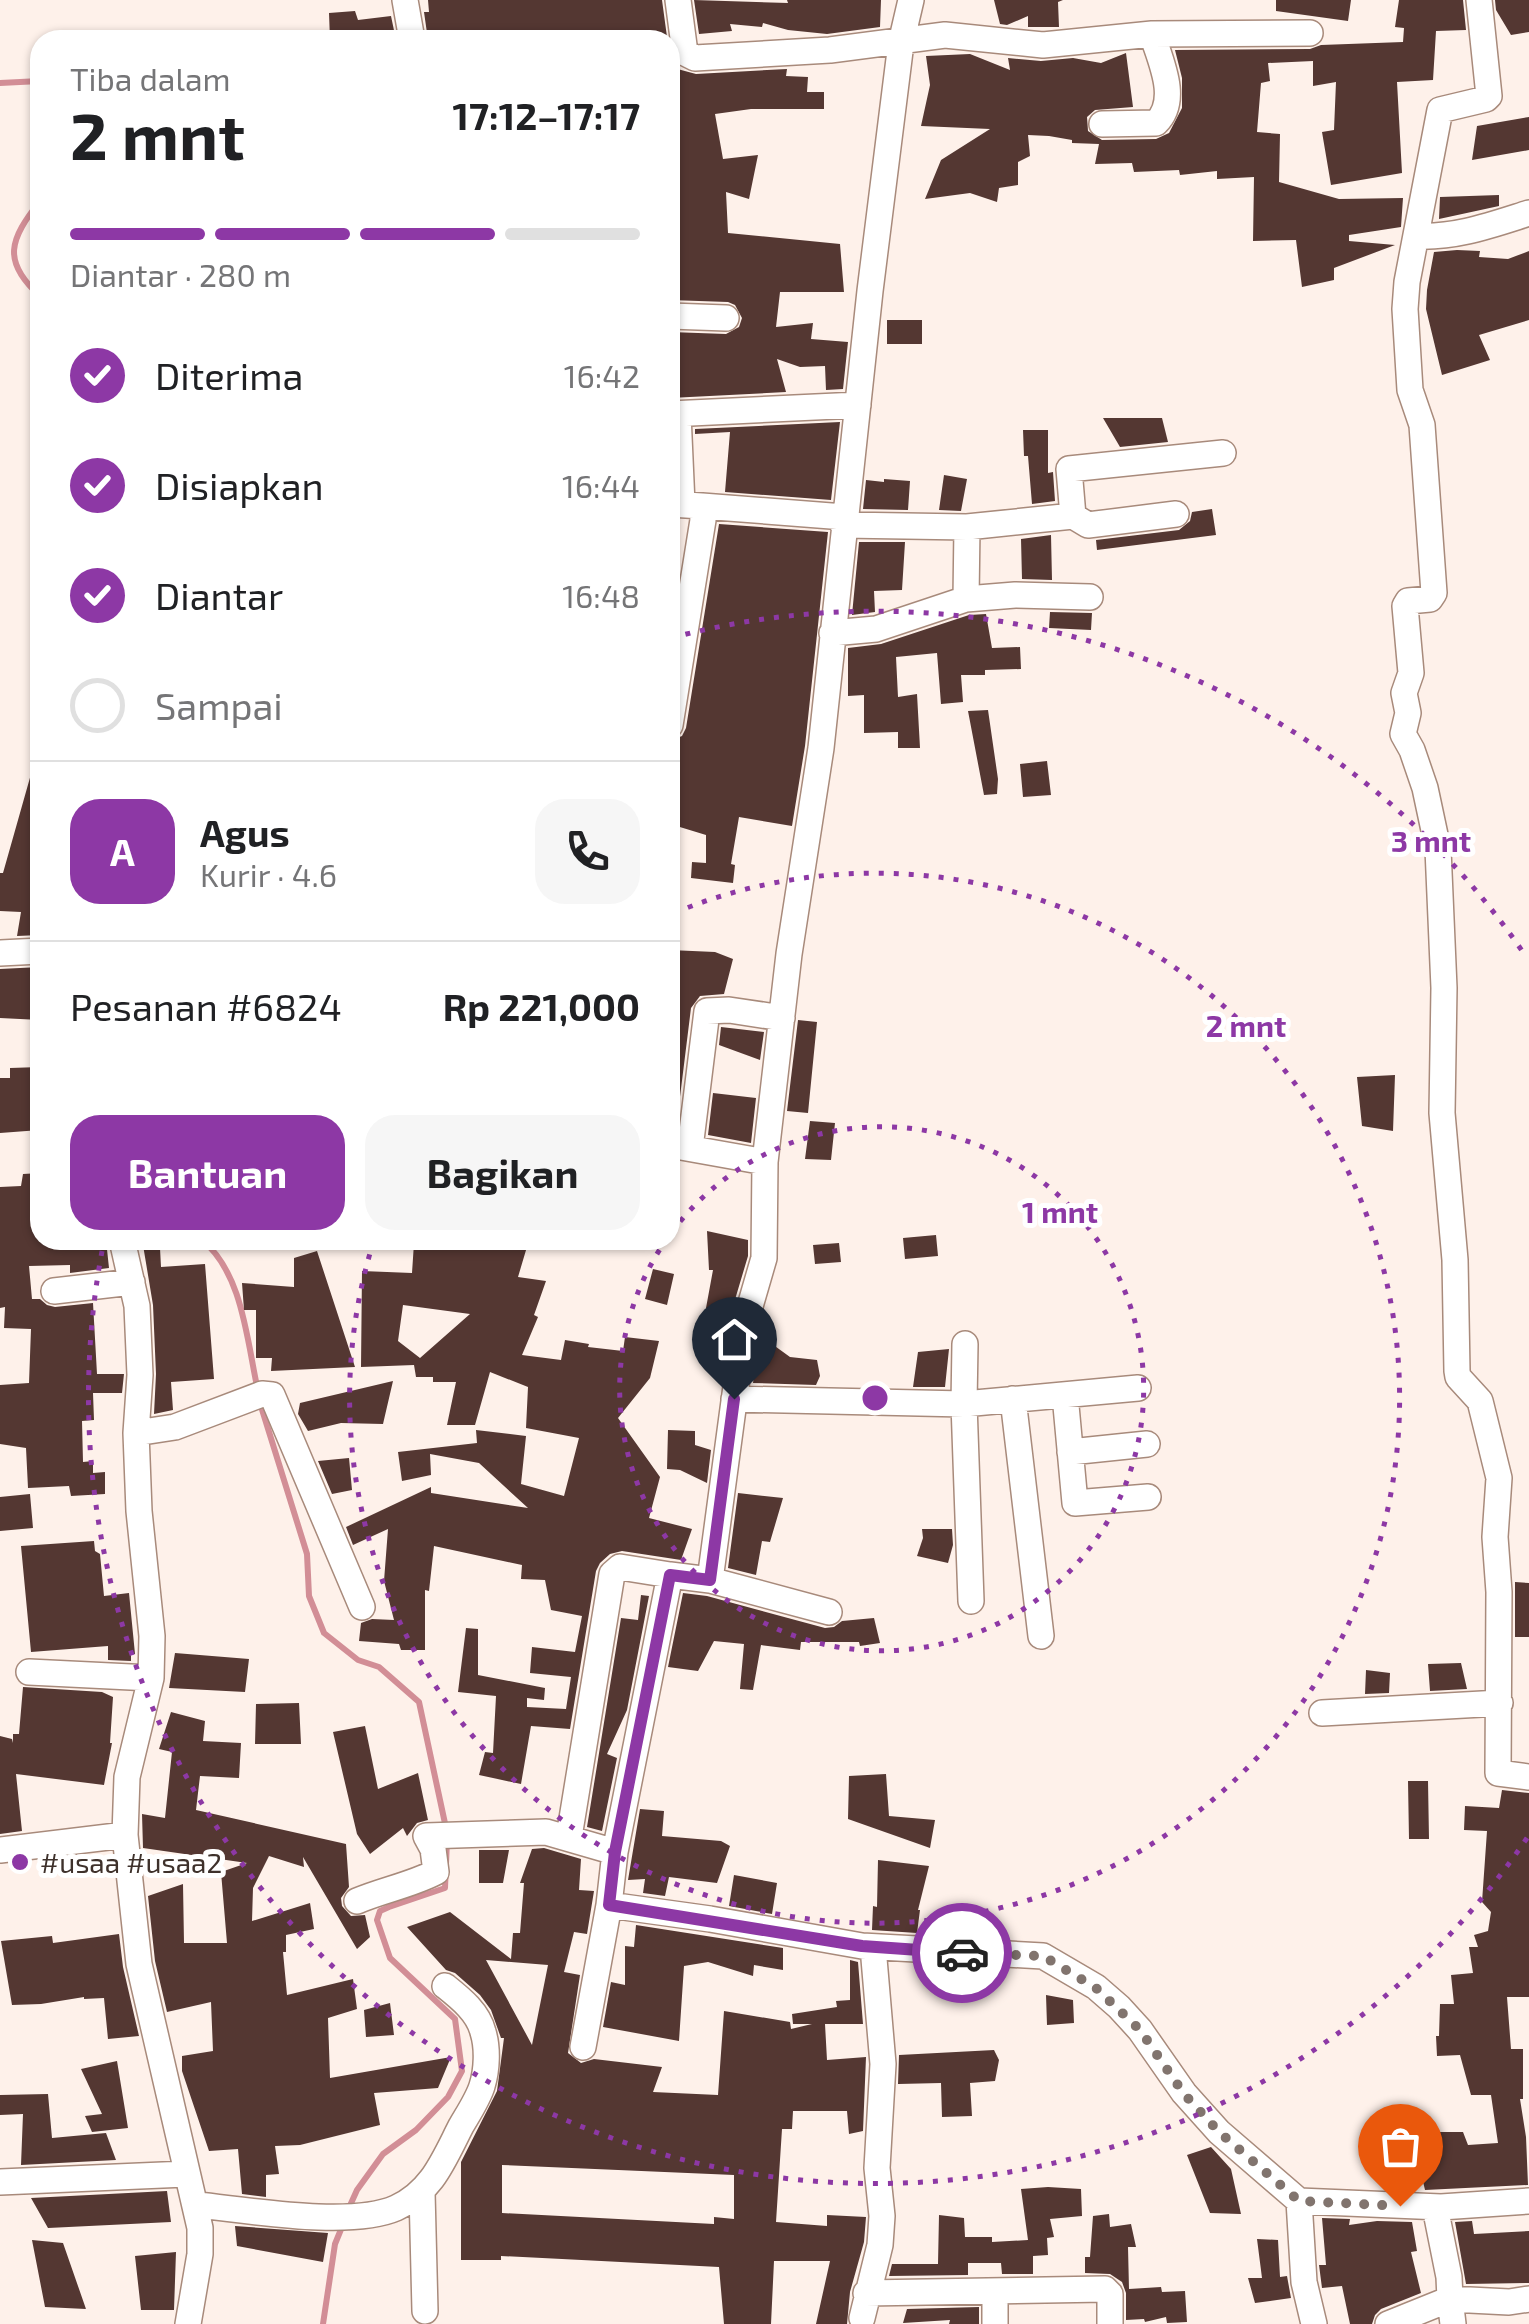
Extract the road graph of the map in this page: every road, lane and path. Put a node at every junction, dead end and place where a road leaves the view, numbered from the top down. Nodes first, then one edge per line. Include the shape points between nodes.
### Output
1 (405, 0) edge
2 (678, 0) edge
3 (911, 0) edge
4 (1480, 0) edge
5 (410, 30) edge
6 (1310, 33) dead end
7 (1152, 34) junction
8 (901, 43) junction
9 (1102, 124) dead end
10 (1529, 213) edge
11 (1416, 236) junction
12 (680, 316) edge
13 (726, 318) dead end
14 (858, 405) junction
15 (680, 414) edge
16 (1223, 453) dead end
17 (680, 464) edge
18 (685, 505) edge
19 (1176, 514) dead end
20 (1073, 516) junction
21 (844, 521) junction
22 (966, 527) junction
23 (1090, 597) dead end
24 (966, 599) junction
25 (832, 634) junction
26 (680, 665) edge
27 (30, 951) edge
28 (0, 952) edge
29 (782, 1018) junction
30 (680, 1146) edge
31 (765, 1162) junction
32 (124, 1250) edge
33 (132, 1282) junction
34 (54, 1290) dead end
35 (965, 1344) dead end
36 (1138, 1388) dead end
37 (1065, 1395) junction
38 (734, 1399) junction
39 (1013, 1399) junction
40 (964, 1404) junction
41 (136, 1434) junction
42 (1148, 1444) dead end
43 (1070, 1452) junction
44 (1148, 1496) dead end
45 (670, 1575) junction
46 (710, 1580) junction
47 (971, 1602) dead end
48 (362, 1607) dead end
49 (829, 1612) dead end
50 (1041, 1636) dead end
51 (29, 1672) dead end
52 (151, 1678) junction
53 (1500, 1704) junction
54 (1322, 1713) dead end
55 (1529, 1777) edge
56 (124, 1835) junction
57 (568, 1837) junction
58 (0, 1850) edge
59 (615, 1852) junction
60 (356, 1902) dead end
61 (609, 1905) junction
62 (873, 1947) junction
63 (445, 1986) dead end
64 (584, 2047) dead end
65 (186, 2174) junction
66 (0, 2182) edge
67 (422, 2192) junction
68 (1299, 2201) junction
69 (1529, 2201) edge
70 (197, 2205) junction
71 (1435, 2206) junction
72 (995, 2291) junction
73 (1529, 2299) edge
74 (425, 2311) dead end
75 (1452, 2311) edge
76 (188, 2324) edge
77 (995, 2324) edge
78 (1110, 2324) edge
79 (1314, 2324) edge
80 (1388, 2324) edge

1 - 5 street
2 - 8 street via 682,45 696,58
3 - 8 street
4 - 11 street via 1489,96 1440,110
6 - 7 street
7 - 8 street via 1043,45 945,35
7 - 9 street via 1166,80 1162,118
8 - 14 street
10 - 11 street via 1464,233
11 - 53 street via 1405,309 1410,390 1424,439 1434,593 1405,606 1411,674 1402,734 1425,788 1438,849 1442,1114 1456,1260 1457,1371 1480,1401 1499,1478 1494,1553
12 - 13 street
14 - 15 street
14 - 21 street
16 - 20 street via 1070,470
17 - 18 street
18 - 21 street
18 - 26 street via 697,564
19 - 20 street via 1088,525
20 - 22 street
21 - 22 street
21 - 25 street
22 - 24 street
23 - 24 street
24 - 25 street via 876,630
25 - 29 street
27 - 28 street
29 - 30 street via 707,1011
29 - 31 street
30 - 31 street
31 - 38 street via 764,1258 744,1327
32 - 33 street
33 - 34 street
33 - 41 street via 140,1375
35 - 40 street
36 - 37 street
37 - 39 street
37 - 43 street
38 - 40 street
38 - 46 street
39 - 40 street
39 - 50 street
40 - 47 street
41 - 48 street via 254,1397 275,1398
41 - 52 street
42 - 43 street
43 - 44 street via 1075,1503
45 - 46 street
45 - 57 street via 620,1566 612,1574
45 - 59 street
46 - 49 street
51 - 52 street
52 - 56 street via 128,1777
53 - 54 street
53 - 55 street via 1498,1774
56 - 58 street
56 - 65 street via 139,1964
57 - 59 street
57 - 60 street via 520,1831 426,1836 436,1872
59 - 61 street
61 - 62 street
61 - 64 street
62 - 68 street via 1032,1955 1060,1963 1120,2008 1219,2132
62 - 72 street via 883,2064 877,2168 882,2216 864,2306
63 - 67 street via 483,2028 483,2085
65 - 66 street
65 - 70 street
67 - 70 street via 368,2216
67 - 74 street
68 - 71 street
68 - 79 street
69 - 71 street
70 - 76 street via 200,2254
71 - 75 street
72 - 77 street
72 - 78 street via 1105,2289
73 - 75 street
75 - 80 street

